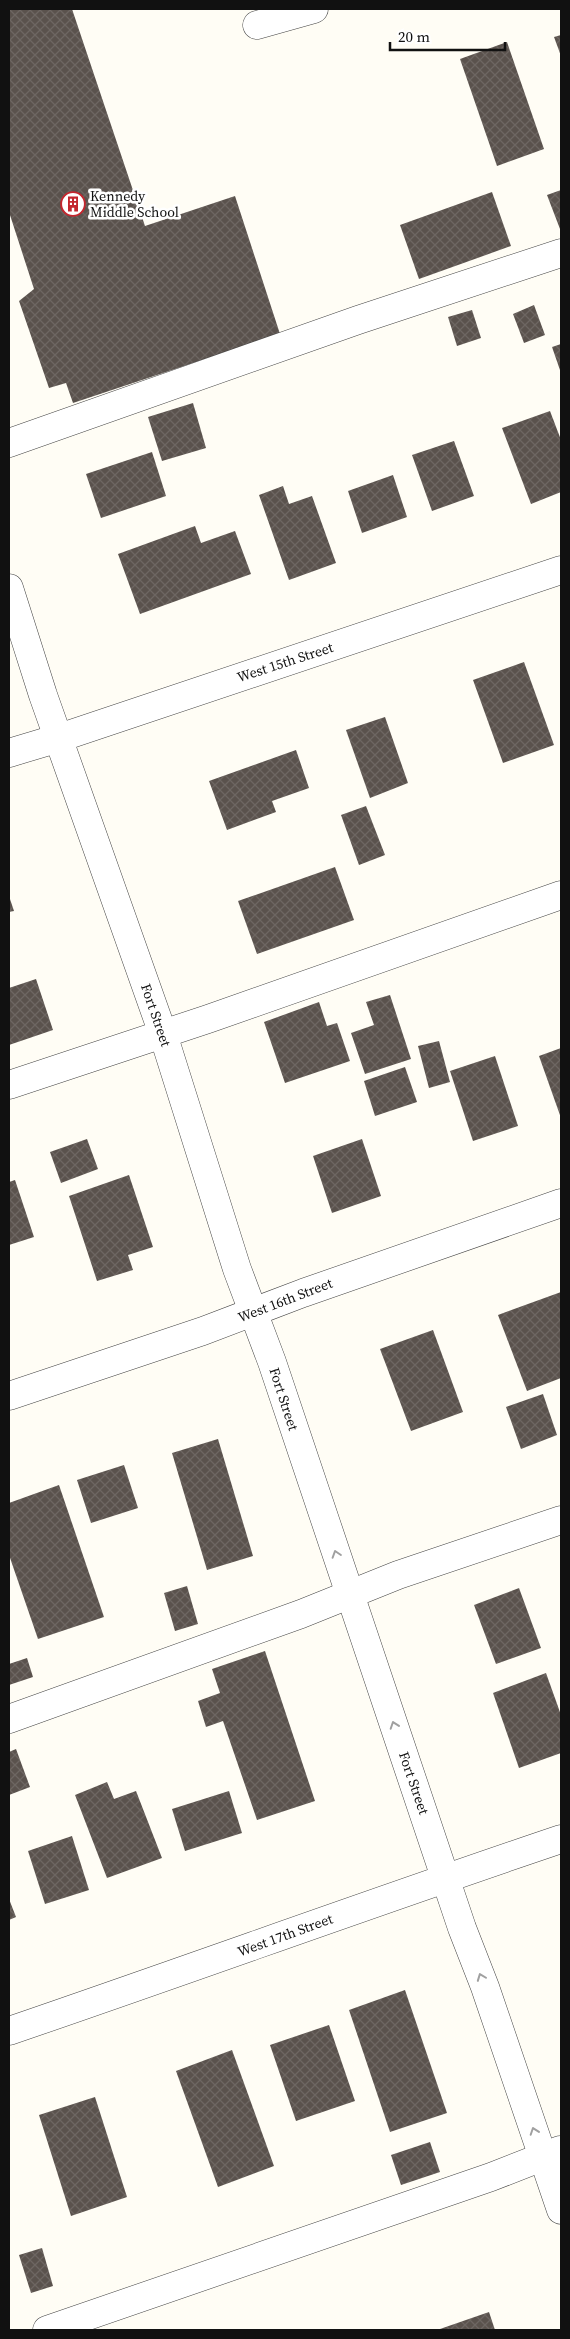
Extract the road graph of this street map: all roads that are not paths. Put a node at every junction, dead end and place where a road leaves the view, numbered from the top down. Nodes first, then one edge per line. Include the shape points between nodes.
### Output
1 (314, 9) edge
2 (257, 25) dead end
3 (561, 253) edge
4 (9, 443) edge
5 (561, 570) edge
6 (9, 588) edge
7 (59, 738) junction
8 (9, 753) edge
9 (561, 895) edge
10 (163, 1034) junction
11 (9, 1086) edge
12 (561, 1203) edge
13 (253, 1312) junction
14 (9, 1396) edge
15 (561, 1520) edge
16 (350, 1596) junction
17 (9, 1719) edge
18 (561, 1839) edge
19 (445, 1877) junction
20 (9, 2031) edge
21 (552, 2153) edge
22 (561, 2210) edge
23 (47, 2330) edge

1 - 2 street
3 - 4 street via 358,320
5 - 7 street, West 15th Street
6 - 7 street, Fort Street
7 - 8 street, West 15th Street
7 - 10 street, Fort Street
9 - 10 street
10 - 11 street
10 - 13 street, Fort Street
12 - 13 street, West 16th Street
13 - 14 street, West 16th Street
16 -> 13 street, Fort Street
15 - 16 street via 398,1575
16 - 17 street
19 -> 16 street, Fort Street
18 - 19 street, West 17th Street
19 - 20 street, West 17th Street
21 -> 19 street, Fort Street
21 - 22 street, Fort Street
21 - 23 street

